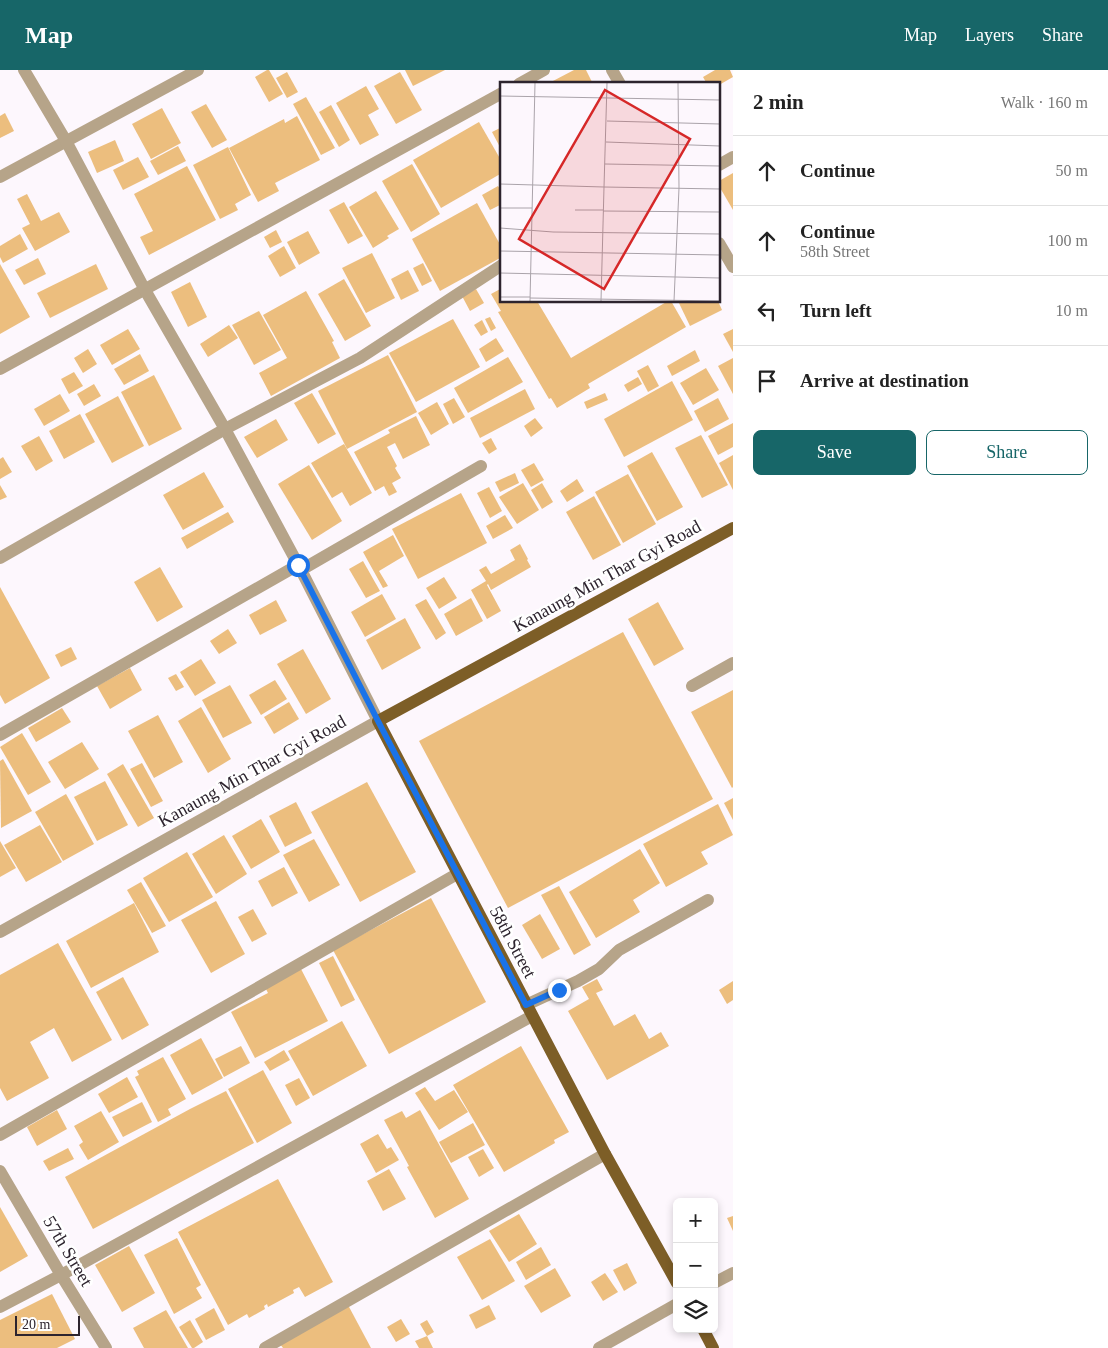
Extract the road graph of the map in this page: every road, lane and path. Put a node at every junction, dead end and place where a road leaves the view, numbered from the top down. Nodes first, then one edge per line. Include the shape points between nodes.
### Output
1 (24, 70) edge
2 (198, 70) edge
3 (544, 70) edge
4 (612, 70) edge
5 (523, 82) edge
6 (619, 82) edge
7 (500, 94) edge
8 (66, 141) junction
9 (733, 157) edge
10 (720, 164) edge
11 (0, 177) edge
12 (720, 245) edge
13 (500, 266) edge
14 (733, 267) edge
15 (145, 290) junction
16 (0, 369) edge
17 (225, 429) junction
18 (481, 466) dead end
19 (733, 528) edge
20 (0, 558) edge
21 (300, 568) junction
22 (733, 663) edge
23 (692, 686) dead end
24 (378, 721) junction
25 (0, 734) edge
26 (457, 874) junction
27 (708, 900) dead end
28 (0, 932) edge
29 (529, 1010) junction
30 (0, 1135) edge
31 (605, 1154) junction
32 (0, 1171) edge
33 (733, 1273) edge
34 (61, 1275) junction
35 (673, 1276) edge
36 (718, 1281) edge
37 (673, 1306) edge
38 (0, 1307) edge
39 (704, 1333) edge
40 (106, 1348) edge
41 (265, 1348) edge
42 (599, 1348) edge
43 (713, 1348) edge

1 - 8 street
2 - 8 street
3 - 5 street
4 - 6 street
7 - 15 street
8 - 11 street
8 - 15 street
9 - 10 street
12 - 14 street
13 - 17 street via 360,358
15 - 16 street
15 - 17 street
17 - 20 street
17 - 21 street
18 - 21 street
19 - 24 main road, Kanaung Min Thar Gyi Road
21 - 24 street
21 - 25 street
22 - 23 street
24 - 26 main road, 58th Street
24 - 28 street, Kanaung Min Thar Gyi Road
26 - 29 main road, 58th Street
26 - 30 street
27 - 29 street via 619,950 599,969
29 - 31 main road, 58th Street
29 - 34 street
31 - 35 main road, 58th Street
31 - 41 street
32 - 34 street, 57th Street
33 - 36 street
34 - 38 street
34 - 40 street, 57th Street
37 - 42 street
39 - 43 main road

